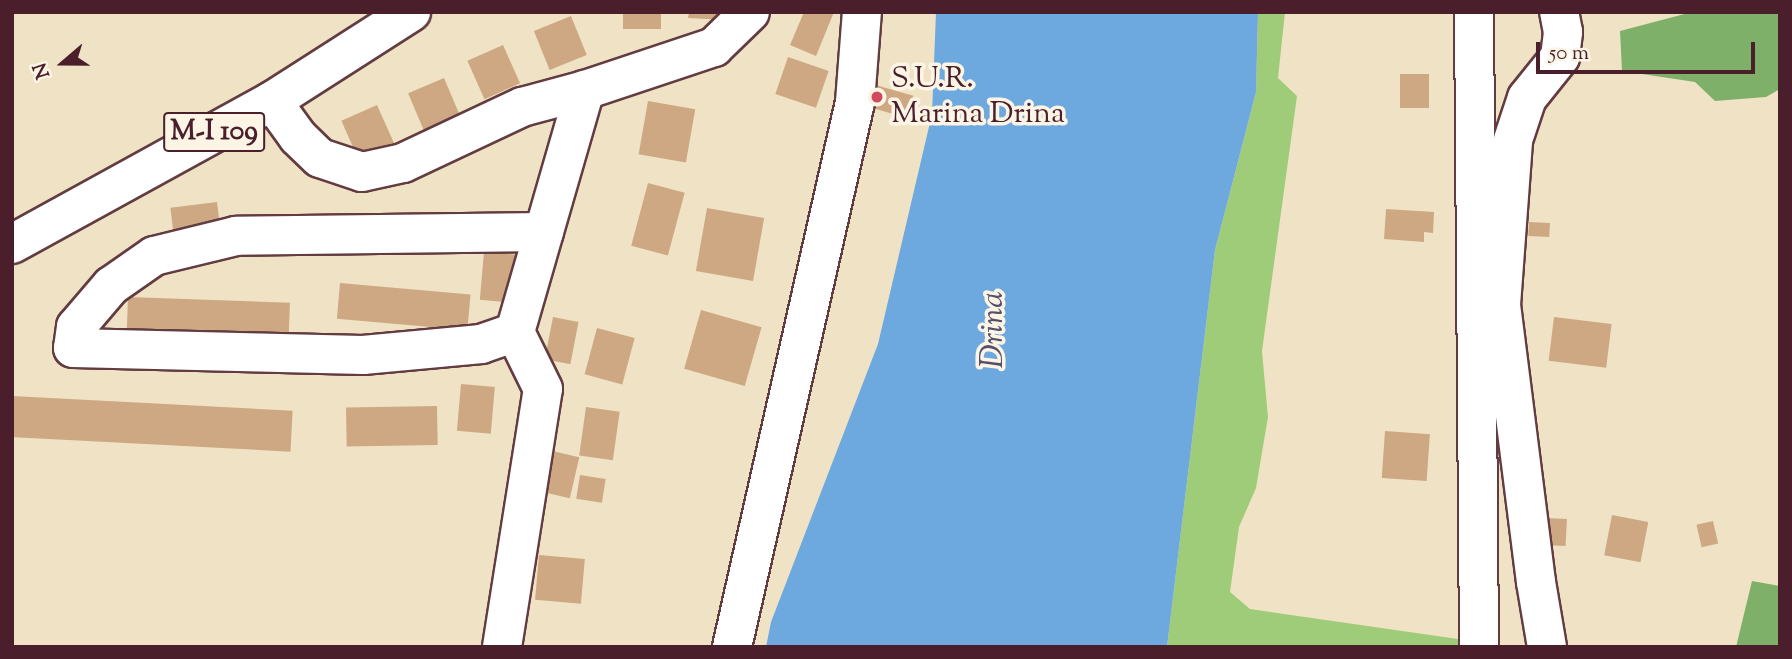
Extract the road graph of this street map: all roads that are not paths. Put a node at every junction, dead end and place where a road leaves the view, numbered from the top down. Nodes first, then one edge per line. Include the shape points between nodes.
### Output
1 (411, 12) edge
2 (750, 12) edge
3 (862, 12) edge
4 (1474, 12) edge
5 (1559, 12) edge
6 (585, 90) junction
7 (272, 101) junction
8 (544, 232) junction
9 (12, 243) edge
10 (1489, 304) junction
11 (515, 332) junction
12 (502, 647) edge
13 (732, 647) edge
14 (1479, 647) edge
15 (1547, 647) edge

1 - 7 street, M-I 109
2 - 6 street via 714,47
3 - 13 street via 855,102
4 - 10 street
5 - 10 street via 1563,32 1560,57 1527,98 1513,139
6 - 7 street via 522,107 403,163 362,172 320,158
6 - 8 street
7 - 9 street, M-I 109
8 - 11 street
8 - 11 street via 236,236 154,256 111,286 76,327 73,348 363,355 481,344
10 - 14 street
10 - 15 street
11 - 12 street via 544,389

